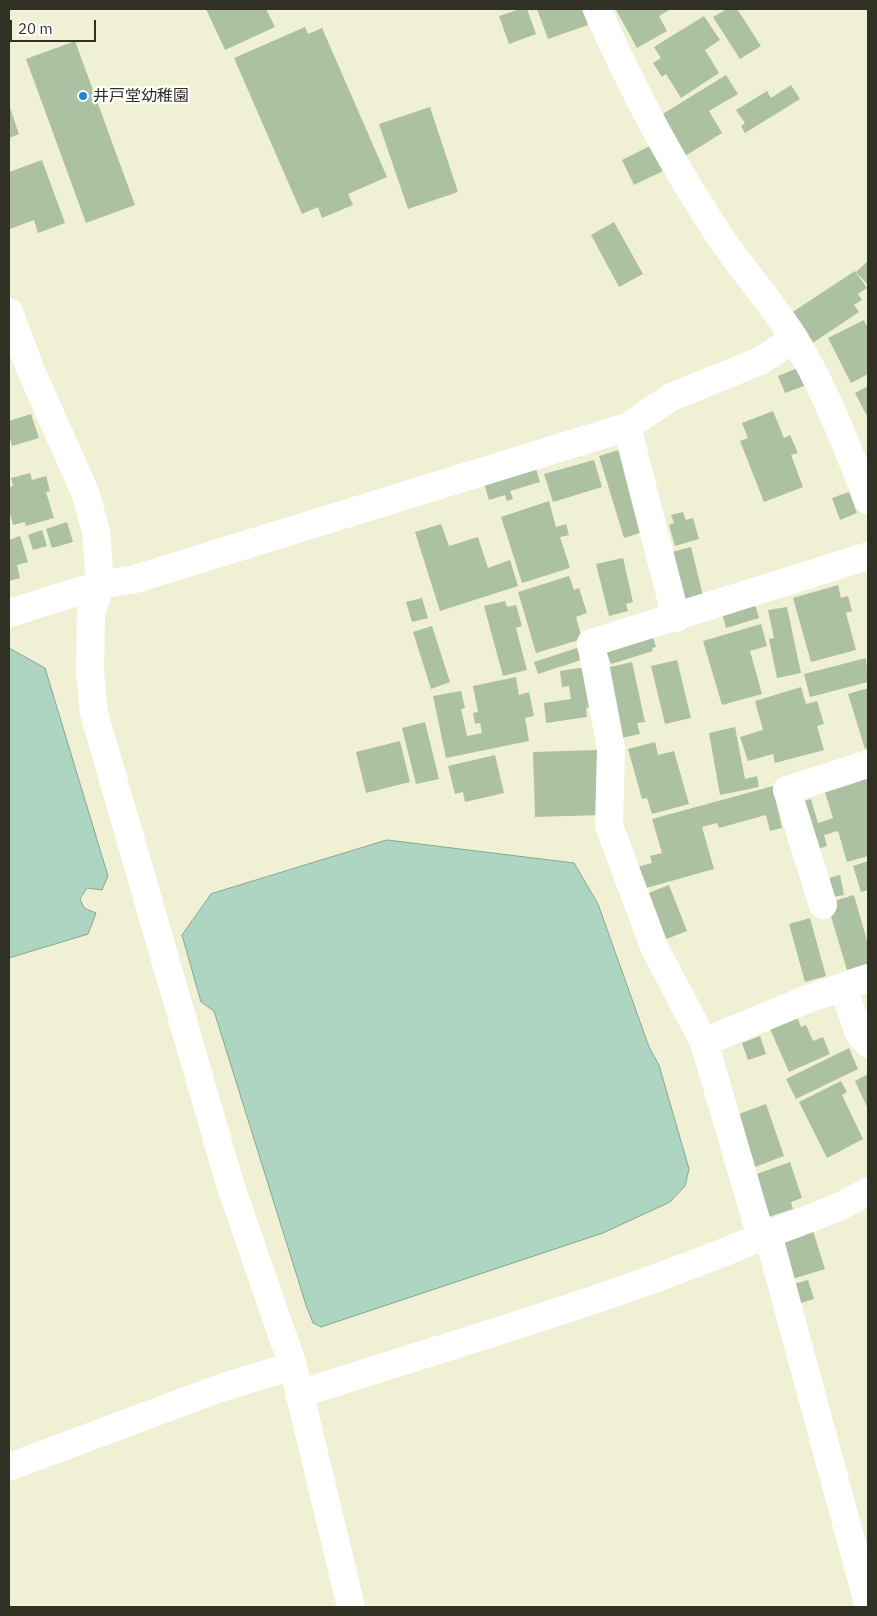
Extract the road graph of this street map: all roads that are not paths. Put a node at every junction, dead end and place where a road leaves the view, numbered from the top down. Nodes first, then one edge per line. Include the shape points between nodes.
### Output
1 (597, 9) edge
2 (9, 312) edge
3 (794, 339) junction
4 (627, 426) junction
5 (868, 500) edge
6 (868, 556) edge
7 (100, 585) junction
8 (9, 613) edge
9 (676, 618) junction
10 (868, 764) edge
11 (823, 905) dead end
12 (868, 978) edge
13 (843, 987) junction
14 (704, 1042) junction
15 (868, 1044) edge
16 (868, 1190) edge
17 (765, 1235) junction
18 (293, 1366) junction
19 (299, 1394) junction
20 (9, 1467) edge
21 (868, 1603) edge
22 (351, 1607) edge

1 - 3 street via 625,73 676,169
2 - 7 street via 31,371 85,492 96,532
3 - 4 street via 760,361 671,398
3 - 5 street via 830,408
4 - 7 street via 135,580
4 - 9 street
6 - 9 street
7 - 8 street
7 - 18 street via 91,615 90,673 94,713 230,1184
9 - 14 street via 591,643 611,748 609,826 655,949
10 - 11 street via 788,790
12 - 13 street
13 - 14 street
13 - 15 street via 859,1033
14 - 17 street
16 - 17 street via 848,1204
17 - 19 street via 724,1254
17 - 21 street
18 - 19 street
18 - 20 street via 223,1387
19 - 22 street

